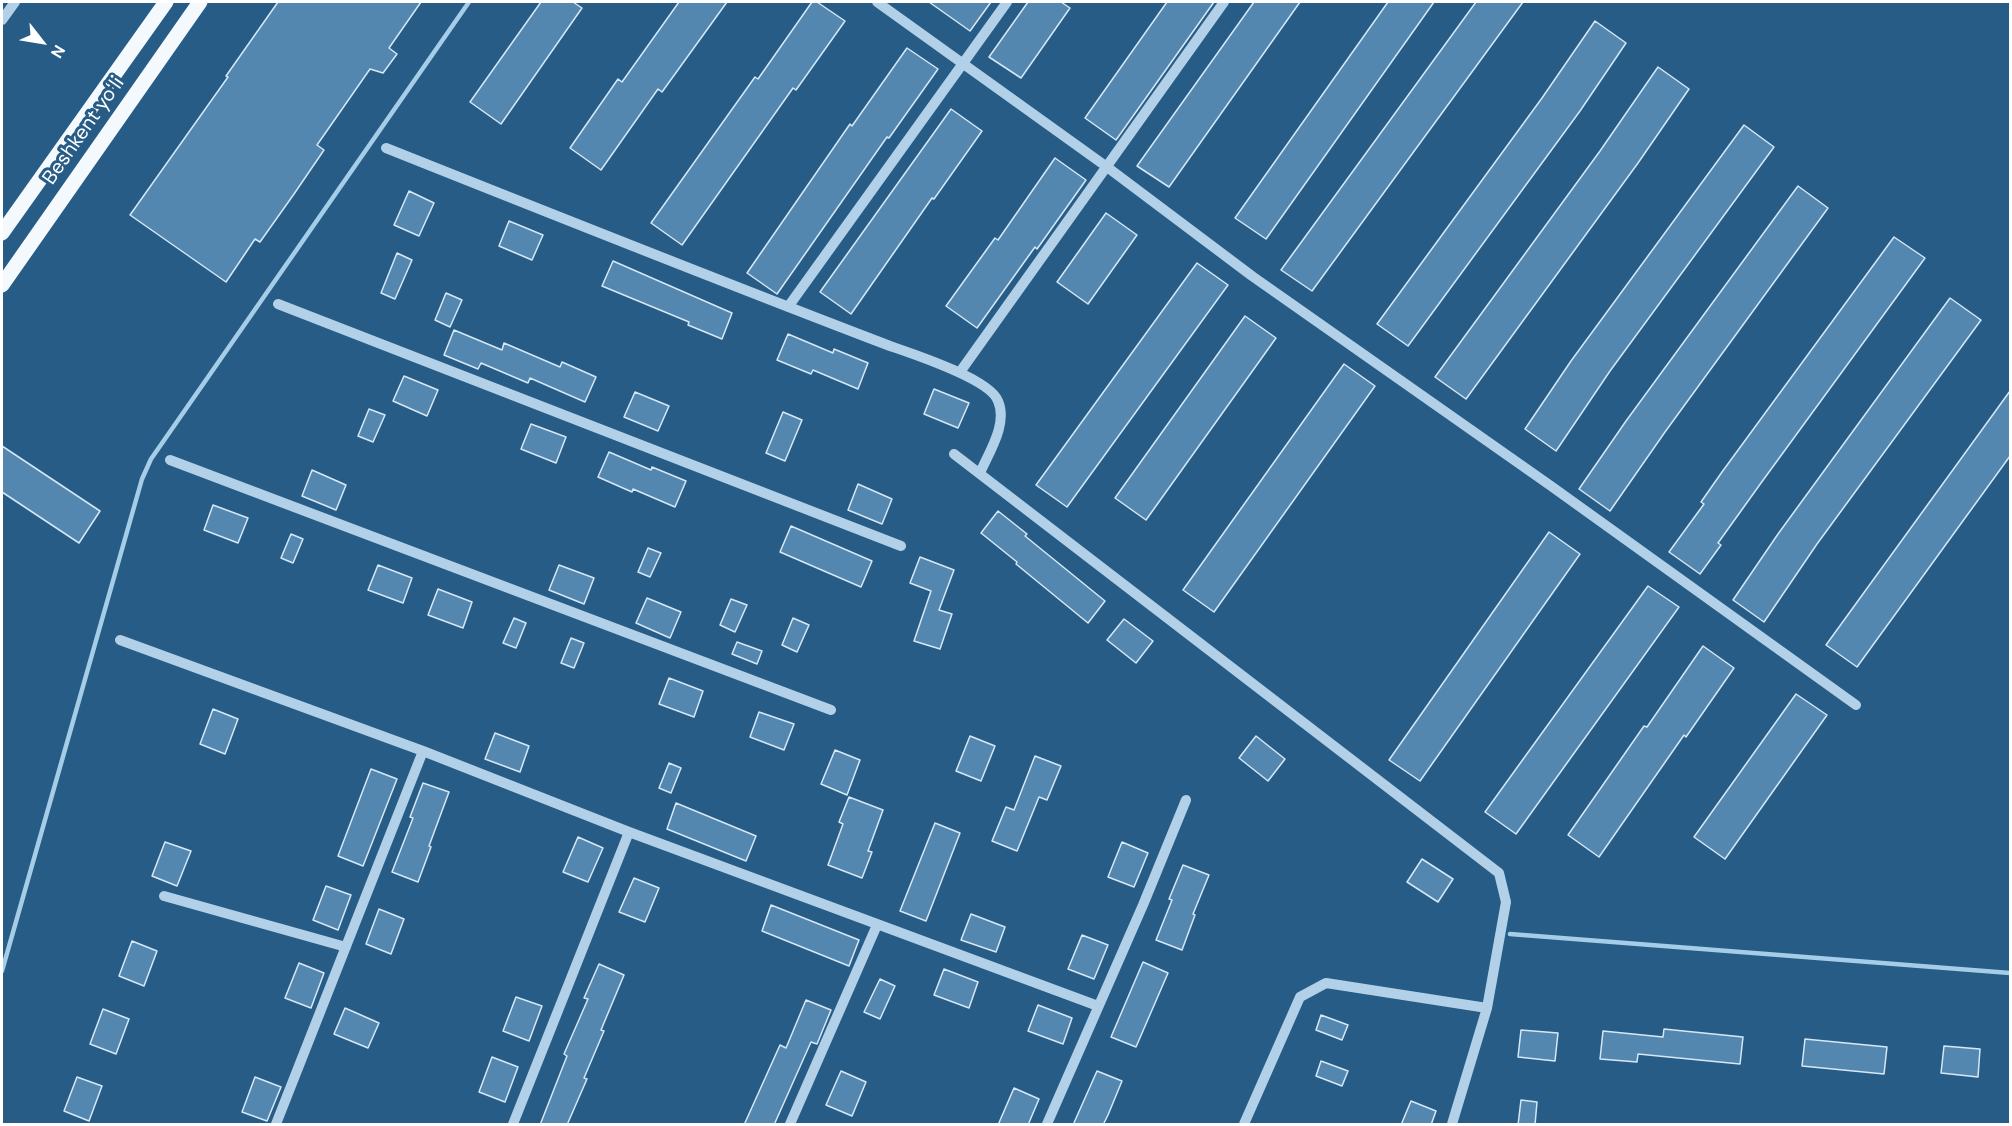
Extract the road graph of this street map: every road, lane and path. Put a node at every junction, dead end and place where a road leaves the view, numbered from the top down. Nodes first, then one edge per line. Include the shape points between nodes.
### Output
1 (15, 2) edge
2 (166, 2) edge
3 (200, 2) edge
4 (877, 2) edge
5 (1007, 2) edge
6 (1224, 2) edge
7 (2, 20) edge
8 (964, 62) junction
9 (386, 148) dead end
10 (1107, 167) junction
11 (2, 233) edge
12 (2, 285) edge
13 (278, 304) dead end
14 (788, 307) junction
15 (960, 372) junction
16 (954, 454) dead end
17 (170, 460) dead end
18 (980, 473) junction
19 (901, 546) dead end
20 (120, 639) dead end
21 (1856, 705) dead end
22 (831, 710) dead end
23 (423, 750) junction
24 (1186, 800) dead end
25 (628, 832) junction
26 (164, 896) dead end
27 (877, 925) junction
28 (346, 947) junction
29 (1098, 1006) junction
30 (1487, 1008) junction
31 (276, 1125) edge
32 (513, 1125) edge
33 (790, 1125) edge
34 (1047, 1125) edge
35 (1244, 1125) edge
36 (1452, 1125) edge

1 - 7 street
2 - 11 main road, Beshkent yoʻli
3 - 12 main road, Beshkent yoʻli
4 - 8 street
5 - 8 street
6 - 10 street
8 - 10 street
8 - 14 street
9 - 14 street
10 - 15 street
10 - 21 street via 1252,276
13 - 19 street
14 - 15 street
15 - 18 street via 998,400 1001,423
16 - 18 street
17 - 22 street
18 - 30 street via 1498,873 1506,902
20 - 23 street
23 - 25 street
23 - 28 street
24 - 29 street
25 - 27 street
25 - 32 street
26 - 28 street
27 - 29 street
27 - 33 street
28 - 31 street
29 - 34 street
30 - 35 street via 1326,983 1300,998
30 - 36 street

